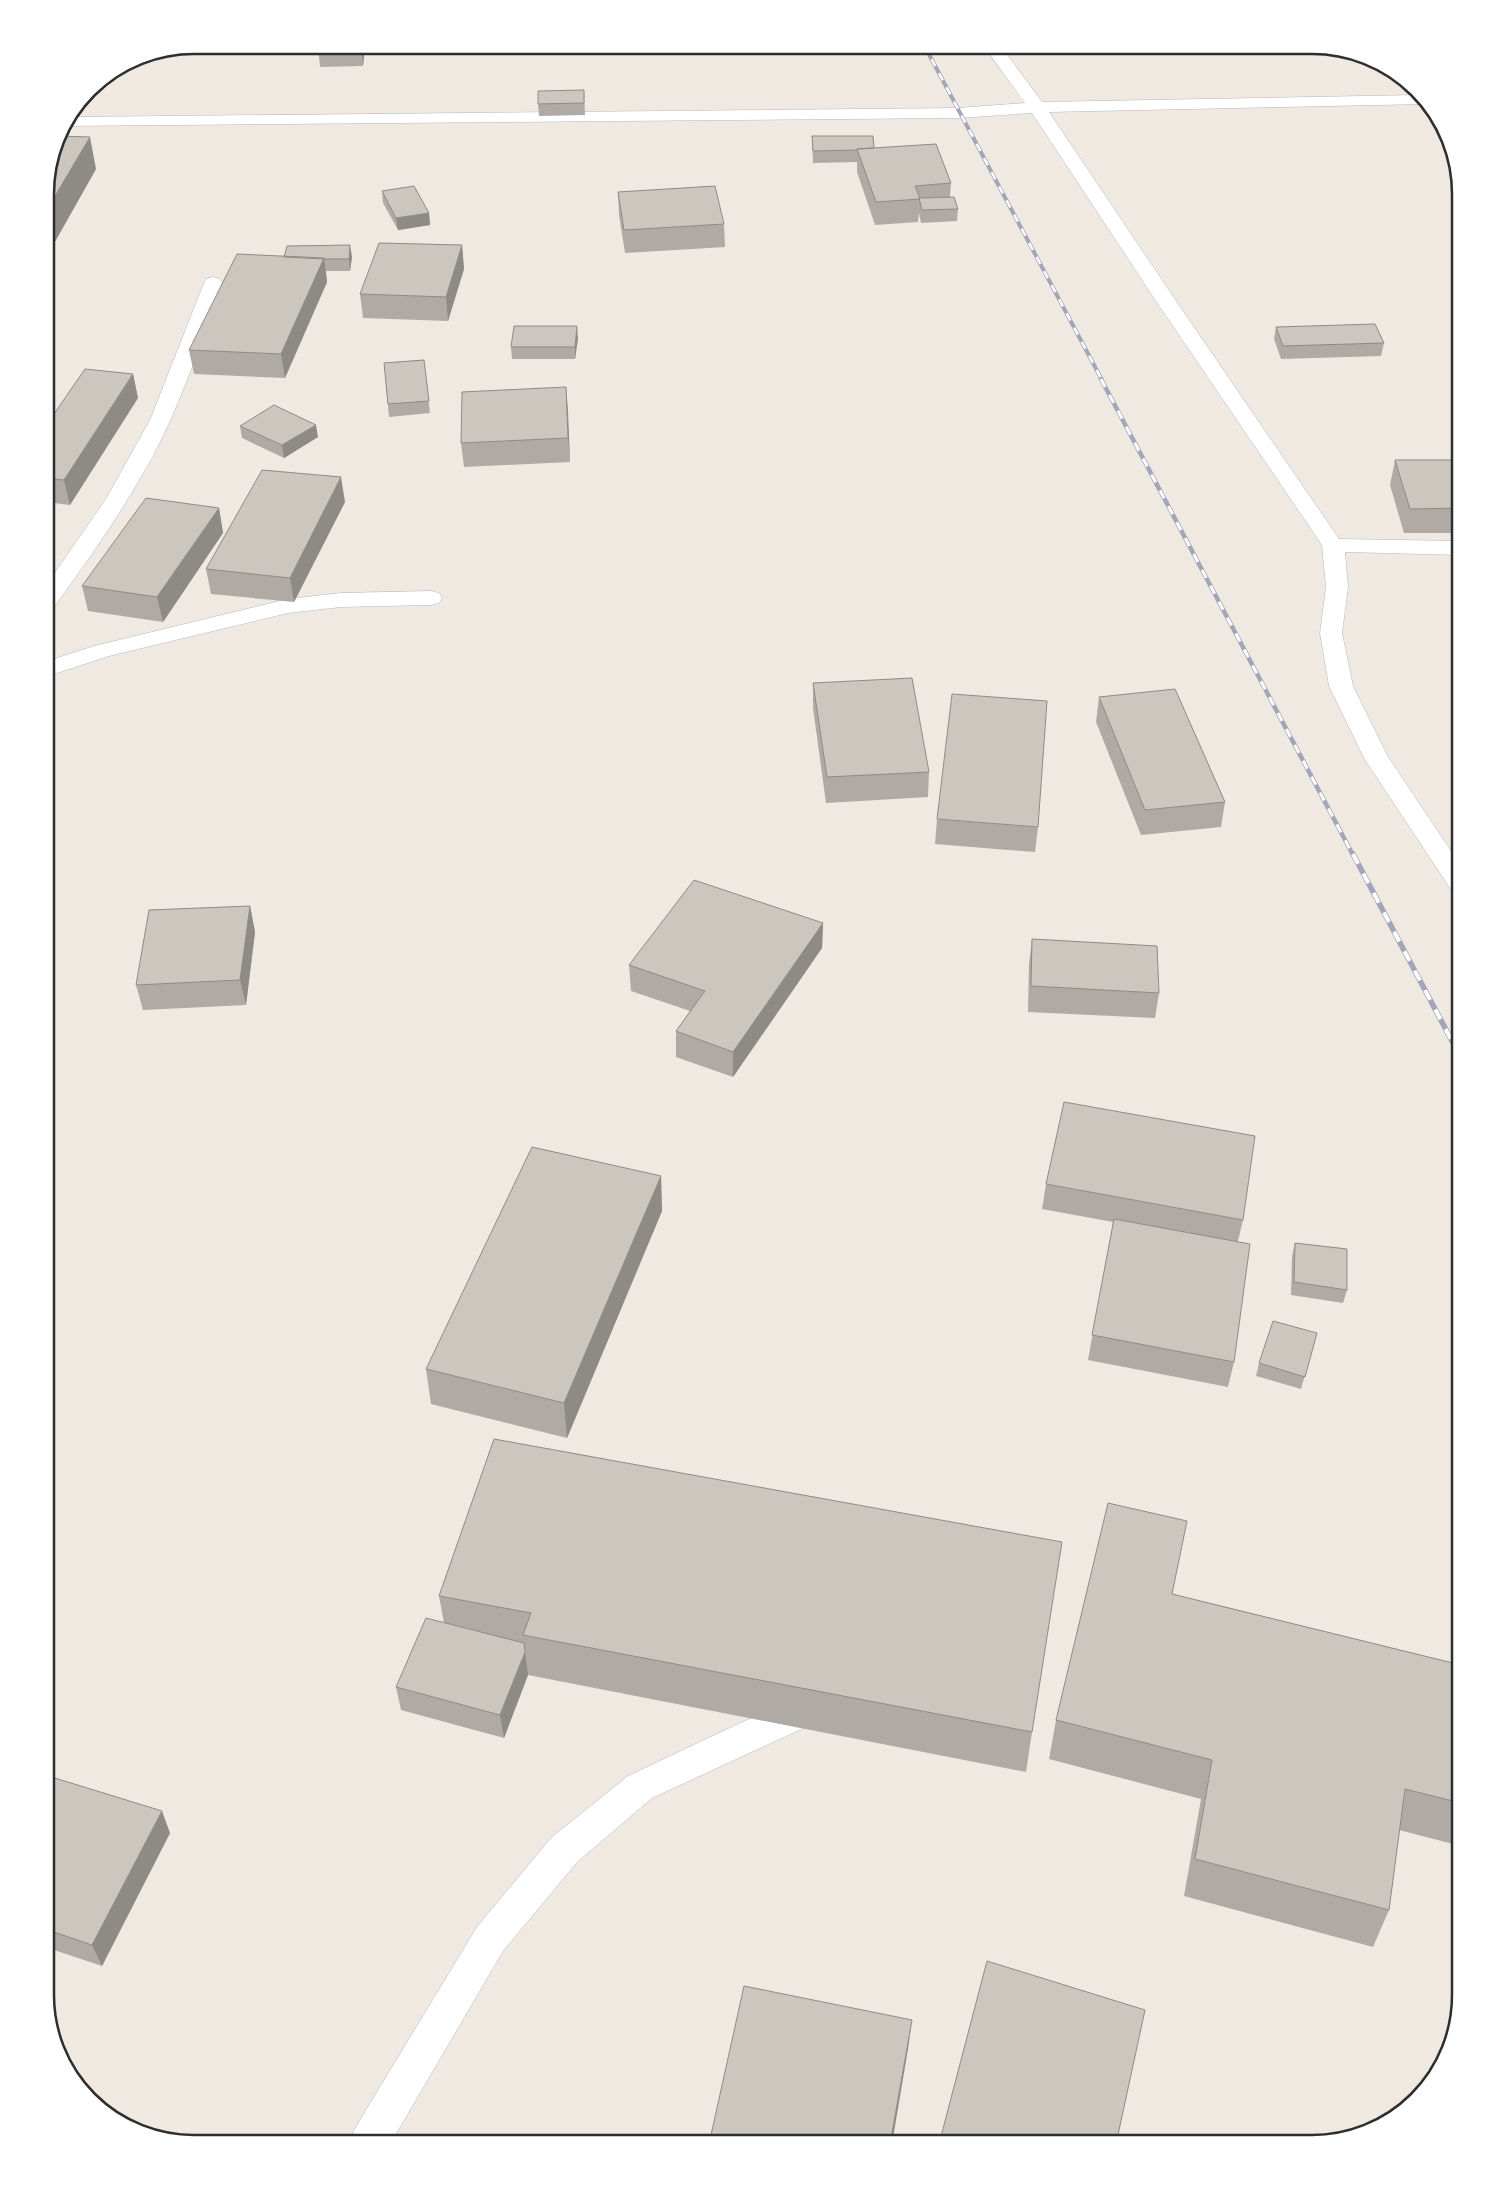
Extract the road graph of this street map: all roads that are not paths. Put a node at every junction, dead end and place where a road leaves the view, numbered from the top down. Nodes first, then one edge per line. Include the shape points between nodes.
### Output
1 (998, 54) edge
2 (1416, 100) edge
3 (1037, 107) junction
4 (73, 122) edge
5 (213, 283) dead end
6 (1333, 545) junction
7 (1452, 548) edge
8 (54, 591) edge
9 (431, 598) dead end
10 (54, 667) edge
11 (1452, 872) edge
12 (822, 1704) edge
13 (373, 2135) edge

1 - 3 street
2 - 3 street
3 - 4 street via 958,112
3 - 6 street
5 - 8 street via 178,378 139,462 88,546
6 - 7 street
6 - 11 street via 1337,587 1331,633 1341,686 1376,758
9 - 10 street via 341,600 288,606 102,651
12 - 13 street via 750,1734 640,1787 564,1850 490,1939

